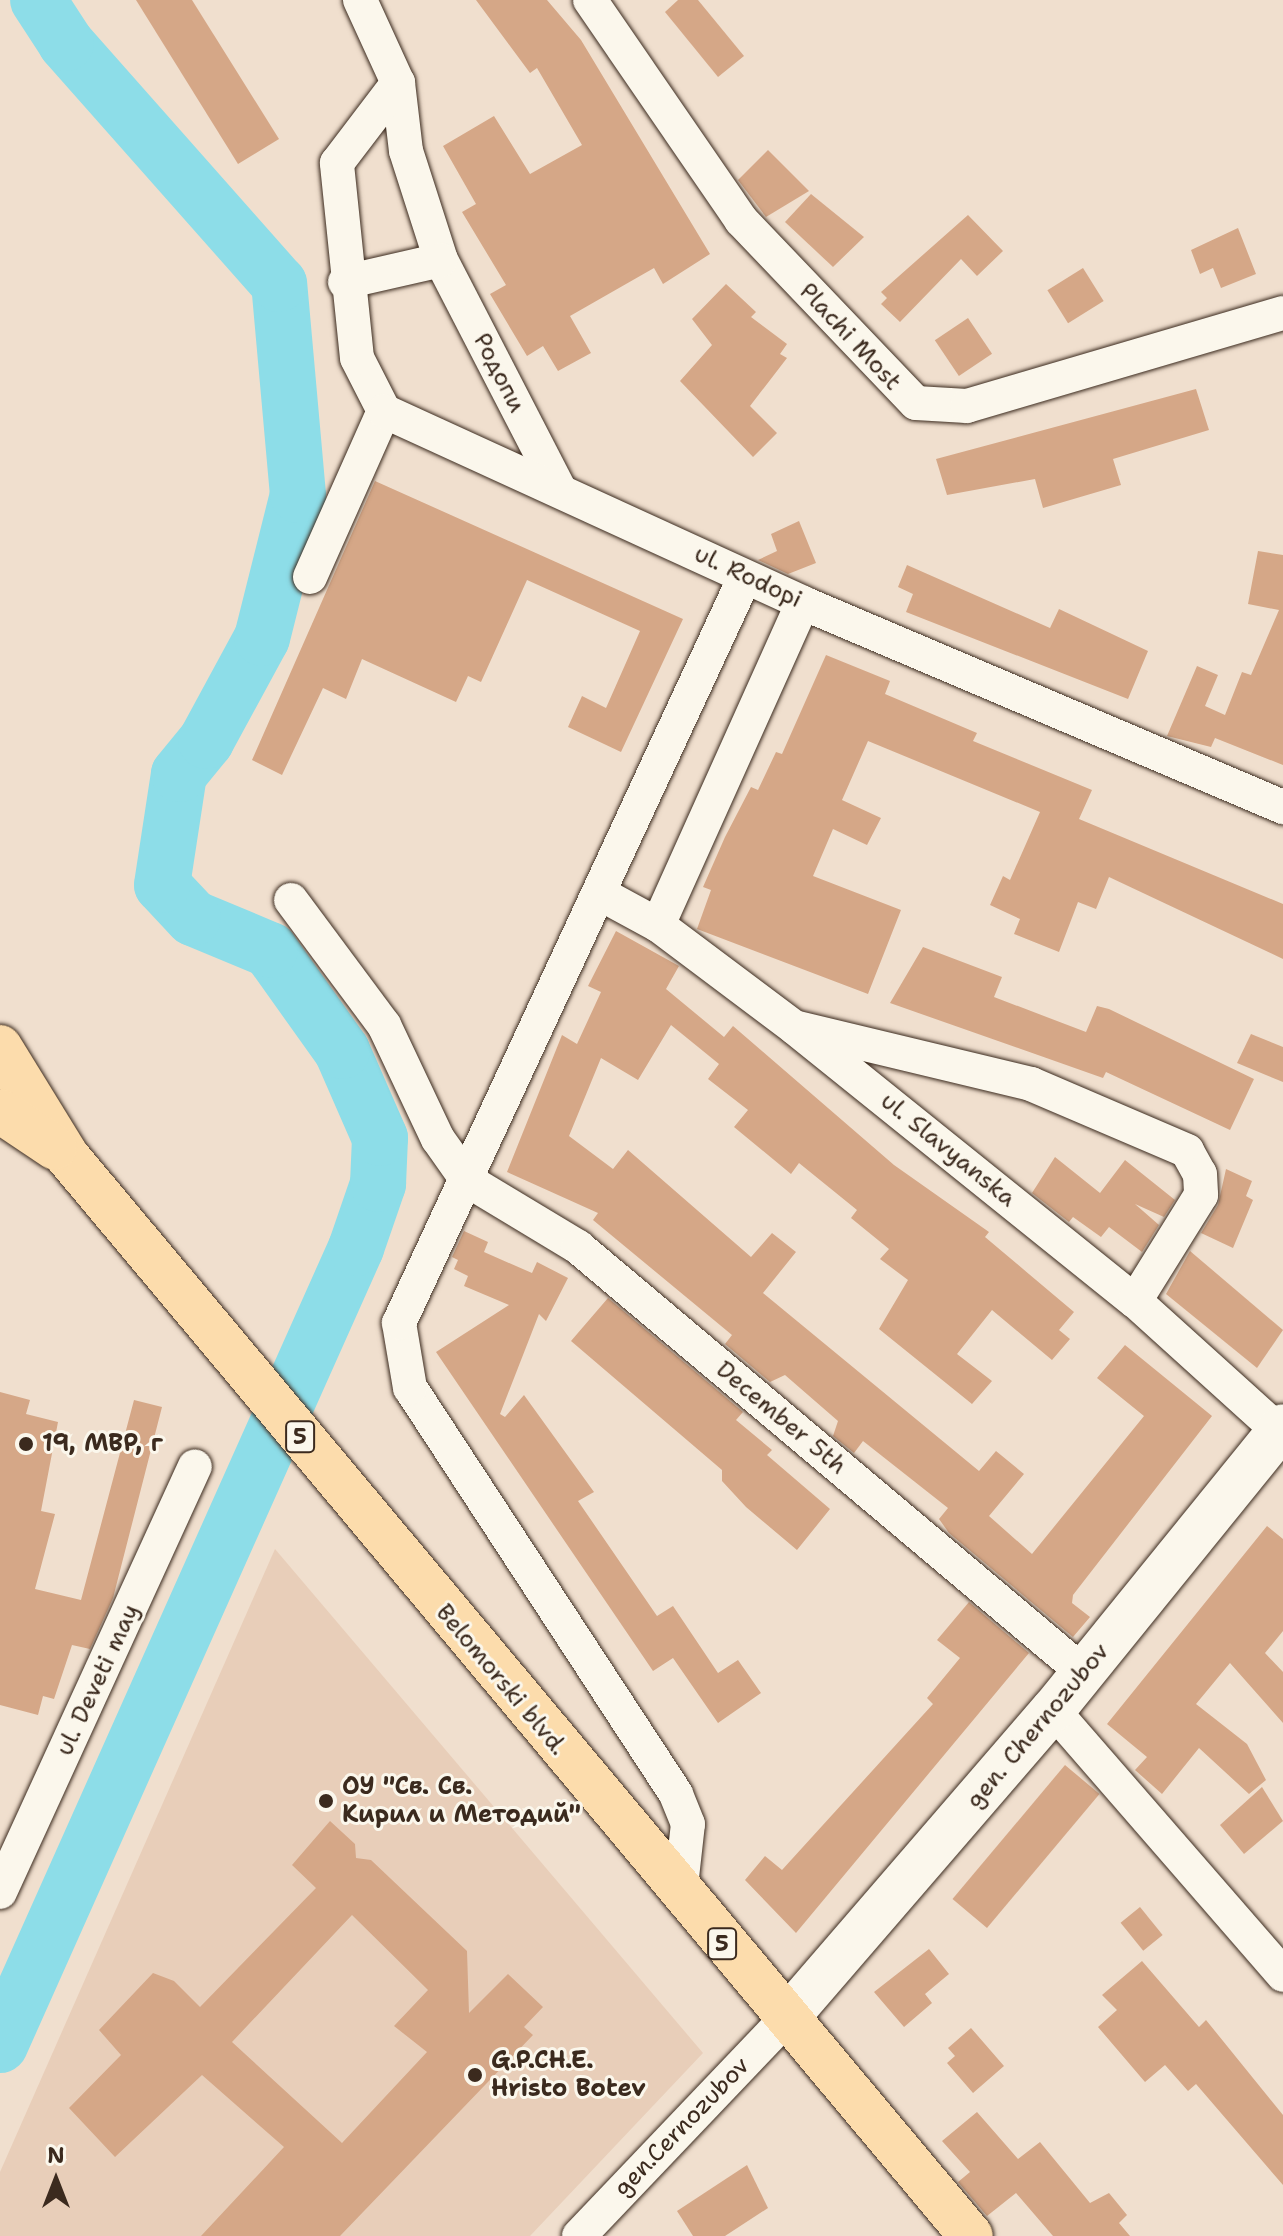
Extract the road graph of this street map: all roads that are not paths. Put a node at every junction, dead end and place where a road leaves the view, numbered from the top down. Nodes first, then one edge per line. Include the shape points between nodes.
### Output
1 (360, 0) edge
2 (590, 0) edge
3 (398, 83) junction
4 (441, 260) junction
5 (345, 282) junction
6 (1283, 313) edge
7 (384, 411) junction
8 (558, 487) junction
9 (310, 577) dead end
10 (745, 577) junction
11 (803, 603) junction
12 (1283, 807) edge
13 (599, 893) junction
14 (291, 900) dead end
15 (658, 925) junction
16 (795, 1028) junction
17 (0, 1047) edge
18 (0, 1111) edge
19 (67, 1156) junction
20 (467, 1180) junction
21 (1135, 1301) junction
22 (1281, 1428) edge
23 (195, 1467) dead end
24 (1084, 1673) junction
25 (1053, 1710) junction
26 (9, 1850) edge
27 (0, 1892) edge
28 (680, 1895) junction
29 (1283, 1975) edge
30 (786, 2019) junction
31 (579, 2236) edge
32 (971, 2236) edge

1 - 3 street, Родопи
2 - 6 street, Plachi Most via 741,220 916,403 967,406
3 - 4 street, Родопи via 406,151
3 - 5 street via 337,163
4 - 5 street
4 - 8 street, Родопи
5 - 7 street via 357,358
7 - 8 street, ul. Rodopi
7 - 9 street
8 - 10 street, ul. Rodopi
10 - 11 street, ul. Rodopi
10 - 13 street
11 - 12 street, ul. Rodopi
11 - 15 street
13 - 15 street, ul. Slavyanska
13 - 20 street
14 - 20 street via 384,1025 438,1139
15 - 16 street, ul. Slavyanska
16 - 21 street, ul. Slavyanska
16 - 21 street via 1031,1084 1187,1151 1200,1174 1201,1195
17 - 19 main road, Belomorski blvd. / 5
18 - 19 main road, Belomorski blvd. / 5
19 - 28 main road, Belomorski blvd. / 5
20 - 24 street, December 5th via 578,1247
20 - 28 street via 404,1300 401,1361 410,1388 676,1794 688,1824
21 - 22 street, ul. Slavyanska
22 - 24 street, gen. Chernozubov
23 - 26 street, ul. Deveti may
24 - 25 street, gen. Chernozubov
25 - 29 street
25 - 30 street, gen. Chernozubov
26 - 27 street, ul. Deveti may
28 - 30 main road, Belomorski blvd. / 5
30 - 31 street, gen.Cernozubov
30 - 32 main road, Belomorski blvd. / 5

